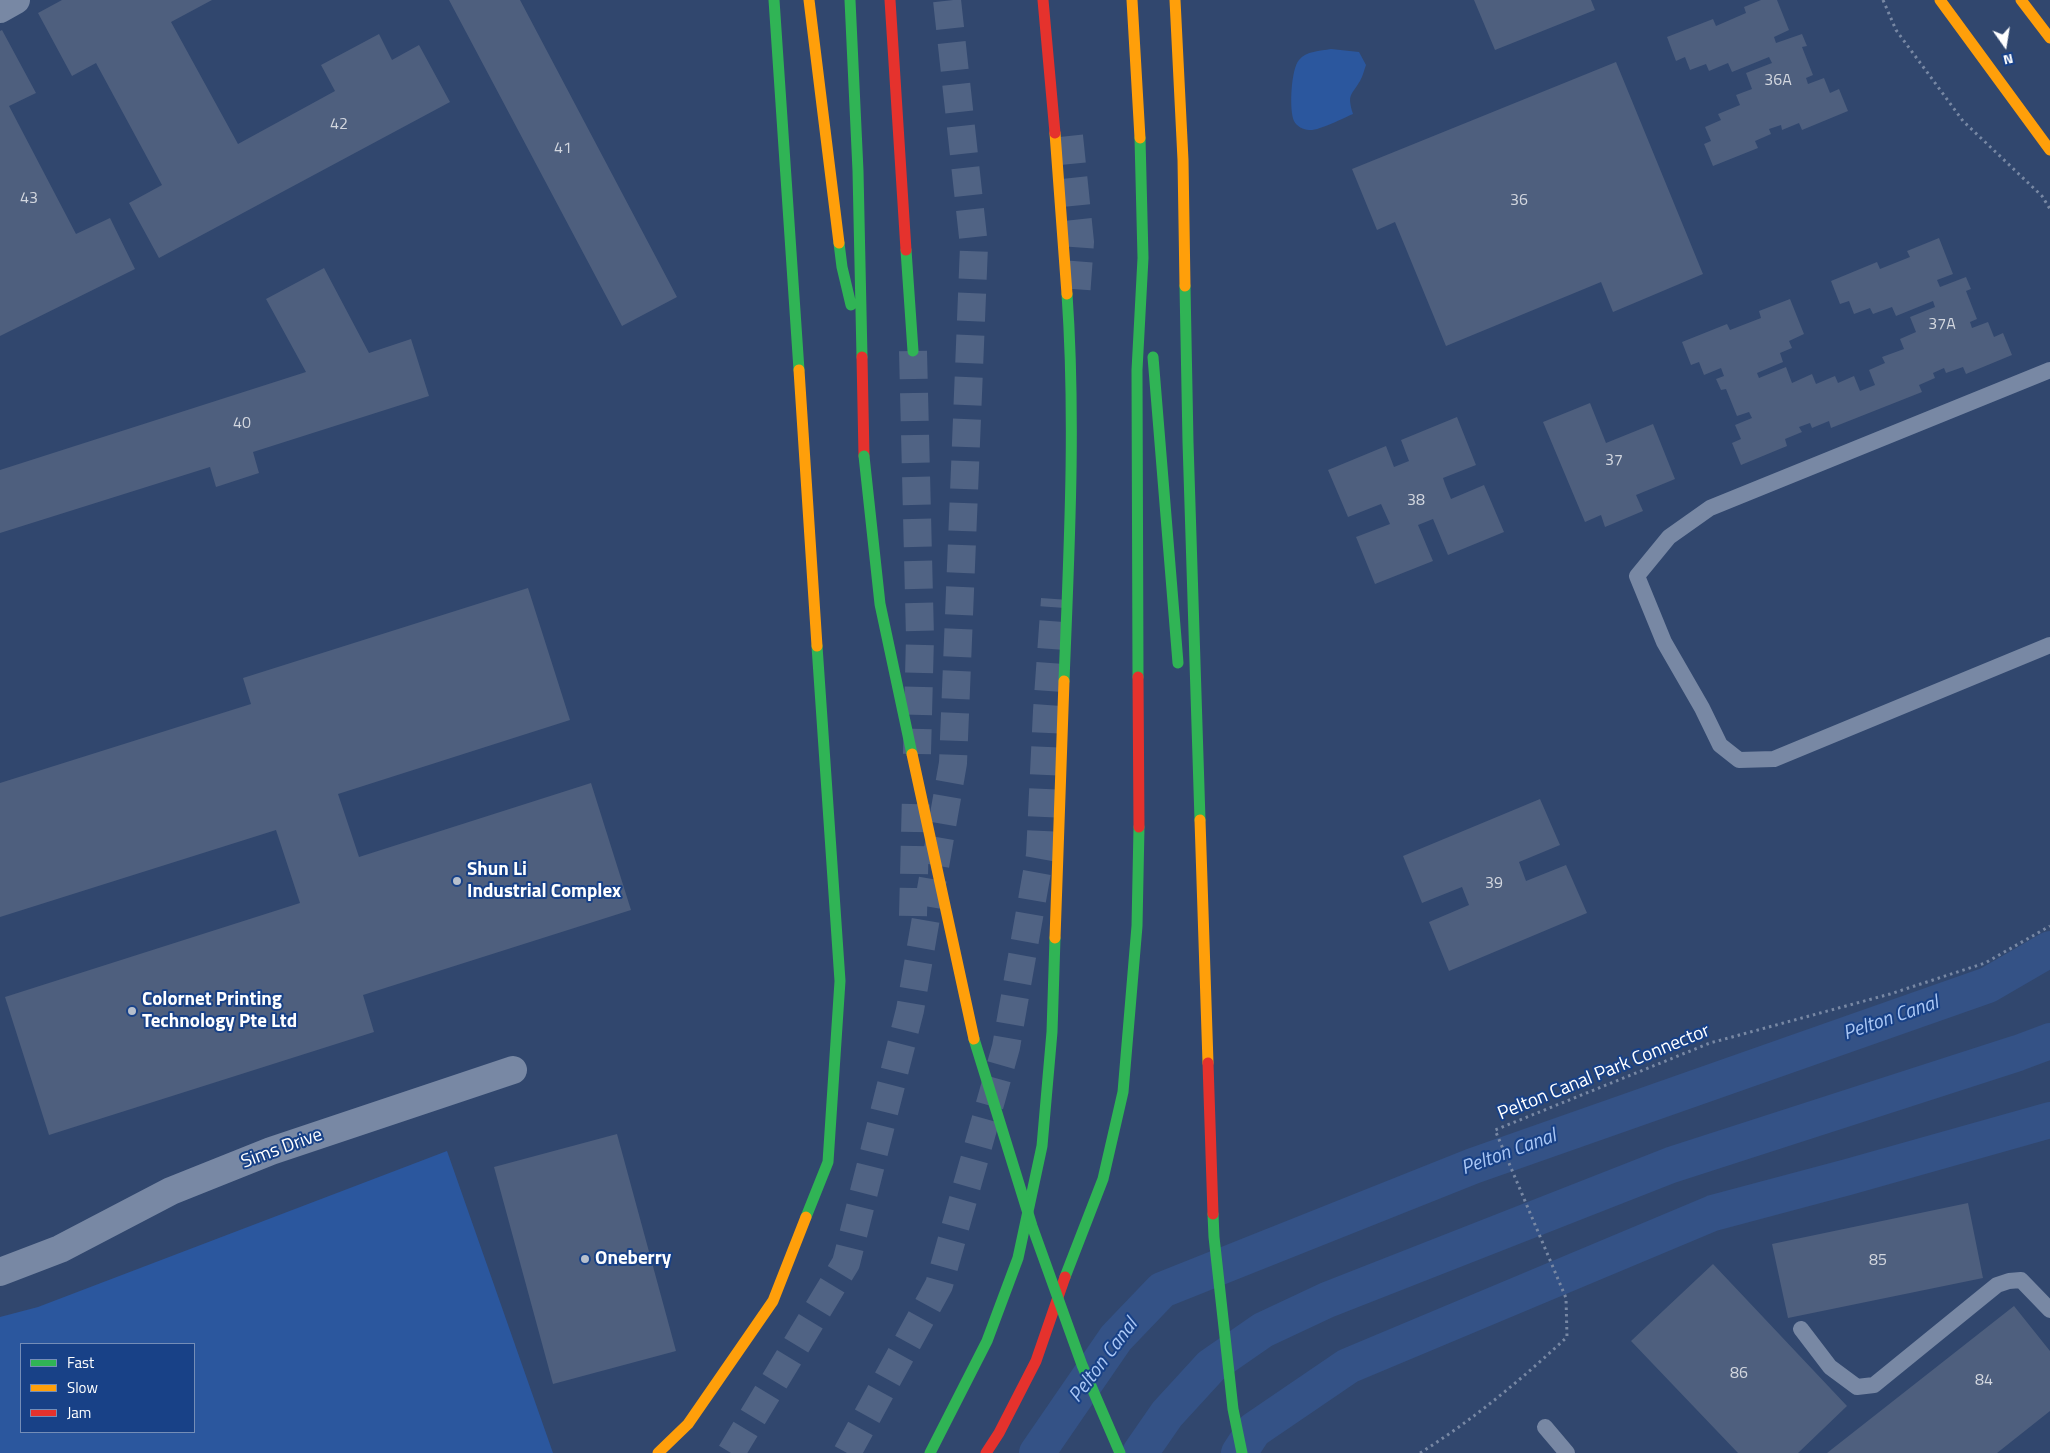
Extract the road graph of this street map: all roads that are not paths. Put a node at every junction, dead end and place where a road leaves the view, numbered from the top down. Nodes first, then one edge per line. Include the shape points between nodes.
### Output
1 (16, 0) edge
2 (774, 0) edge
3 (809, 0) edge
4 (850, 0) edge
5 (890, 0) edge
6 (1043, 0) edge
7 (1132, 0) edge
8 (1175, 0) edge
9 (1940, 0) edge
10 (2021, 0) edge
11 (0, 9) edge
12 (2050, 38) edge
13 (2050, 150) edge
14 (1143, 258) junction
15 (913, 351) tunnel mouth
16 (862, 355) junction
17 (2050, 370) edge
18 (2050, 645) edge
19 (1180, 676) dead end
20 (1186, 734) dead end
21 (1202, 888) junction
22 (514, 1070) dead end
23 (0, 1272) edge
24 (2050, 1310) edge
25 (1801, 1329) dead end
26 (1545, 1427) dead end
27 (658, 1453) edge
28 (930, 1453) edge
29 (986, 1453) edge
30 (1120, 1453) edge
31 (1242, 1453) edge
32 (1567, 1453) edge

1 - 11 street
2 - 27 main road via 840,981 828,1162 773,1301 688,1424
3 - 16 main road via 842,267
4 - 16 main road via 856,86
5 - 15 main road
6 - 28 main road via 1070,341 1071,489 1052,1032 1042,1146 1018,1258 987,1341
7 - 14 main road via 1139,97
8 - 21 main road
9 - 13 main road
10 - 12 main road
14 - 19 main road
14 - 29 main road via 1137,370 1137,926 1123,1092 1103,1179 1036,1361
16 - 30 main road, bridge via 864,456 880,604 972,1034 1032,1226 1082,1365
17 - 18 lane via 1710,508 1670,537 1637,576 1664,642 1720,745 1739,760 1774,759
20 - 21 main road
21 - 31 main road via 1214,1236 1232,1409
22 - 23 street, Sims Drive via 272,1151 171,1191 60,1249
24 - 25 lane via 2022,1280 2009,1280 1998,1285 1874,1385 1857,1387 1830,1367
26 - 32 lane

